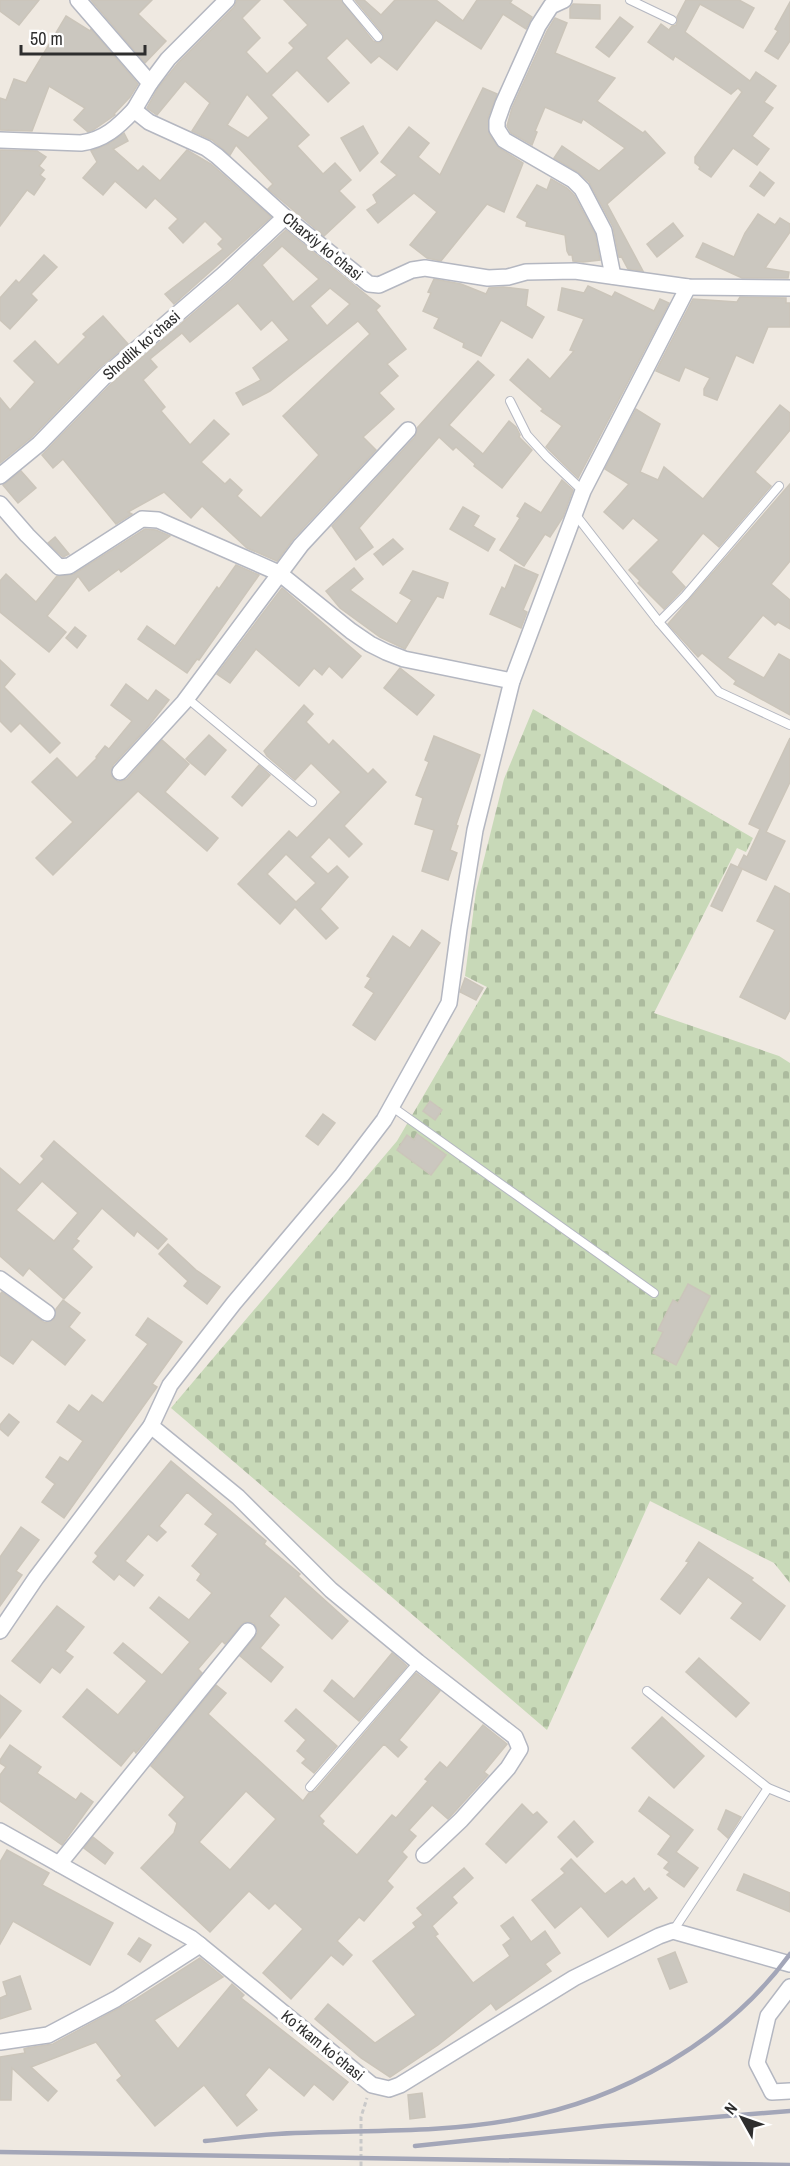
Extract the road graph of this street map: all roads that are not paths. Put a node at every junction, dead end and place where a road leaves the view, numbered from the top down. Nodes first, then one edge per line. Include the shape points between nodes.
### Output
1 (78, 0) edge
2 (227, 0) edge
3 (347, 0) edge
4 (564, 0) edge
5 (630, 0) edge
6 (672, 20) dead end
7 (378, 37) dead end
8 (150, 83) junction
9 (134, 110) junction
10 (0, 140) edge
11 (285, 217) junction
12 (613, 276) junction
13 (688, 286) junction
14 (790, 288) edge
15 (510, 401) dead end
16 (408, 430) dead end
17 (0, 476) edge
18 (780, 486) dead end
19 (583, 491) junction
20 (0, 504) edge
21 (573, 512) junction
22 (279, 573) junction
23 (659, 622) junction
24 (512, 681) junction
25 (187, 698) junction
26 (790, 725) edge
27 (120, 772) dead end
28 (312, 802) dead end
29 (392, 1106) junction
30 (0, 1279) edge
31 (654, 1293) dead end
32 (47, 1313) dead end
33 (151, 1426) junction
34 (0, 1631) edge
35 (248, 1631) dead end
36 (418, 1662) junction
37 (647, 1691) dead end
38 (310, 1787) dead end
39 (768, 1788) junction
40 (790, 1797) edge
41 (0, 1831) edge
42 (424, 1855) dead end
43 (59, 1864) junction
44 (673, 1931) junction
45 (200, 1945) junction
46 (790, 1964) edge
47 (790, 1987) edge
48 (0, 2042) edge
49 (790, 2091) edge

1 - 8 street
2 - 8 street via 168,59
3 - 7 lane
4 - 12 street via 545,11 503,104 497,129 504,140 582,189 604,231
5 - 6 lane
8 - 9 street
9 - 10 street via 117,128 93,141
9 - 11 street, Charxiy koʻchasi via 149,122 212,152
11 - 12 street, Charxiy koʻchasi via 374,285 425,268 488,278 575,271
11 - 17 street, Shodlik koʻchasi via 105,376 39,444
12 - 13 street, Charxiy koʻchasi
13 - 14 street, Charxiy koʻchasi
13 - 19 street
15 - 19 lane via 527,435
16 - 22 street
18 - 23 lane
19 - 21 street
20 - 22 street via 59,567 69,566 142,519 149,519
21 - 23 lane
21 - 24 street
22 - 24 street via 351,631 386,652
22 - 25 street
23 - 26 lane via 719,692
24 - 29 street via 475,830 449,1003
25 - 27 street
25 - 28 lane
29 - 31 lane
29 - 33 street via 342,1174 170,1385
30 - 32 street
33 - 34 street
33 - 36 street via 238,1497 331,1590
35 - 43 street
36 - 38 lane
36 - 42 street via 509,1731 520,1749 461,1820
37 - 39 lane
39 - 40 lane
39 - 44 lane
41 - 43 street, Koʻrkam koʻchasi
43 - 45 street, Koʻrkam koʻchasi
44 - 45 street, Koʻrkam koʻchasi via 574,1978 389,2089 372,2085
44 - 46 street
45 - 48 street via 117,1999 48,2035
47 - 49 street via 768,2016 757,2063 772,2092

